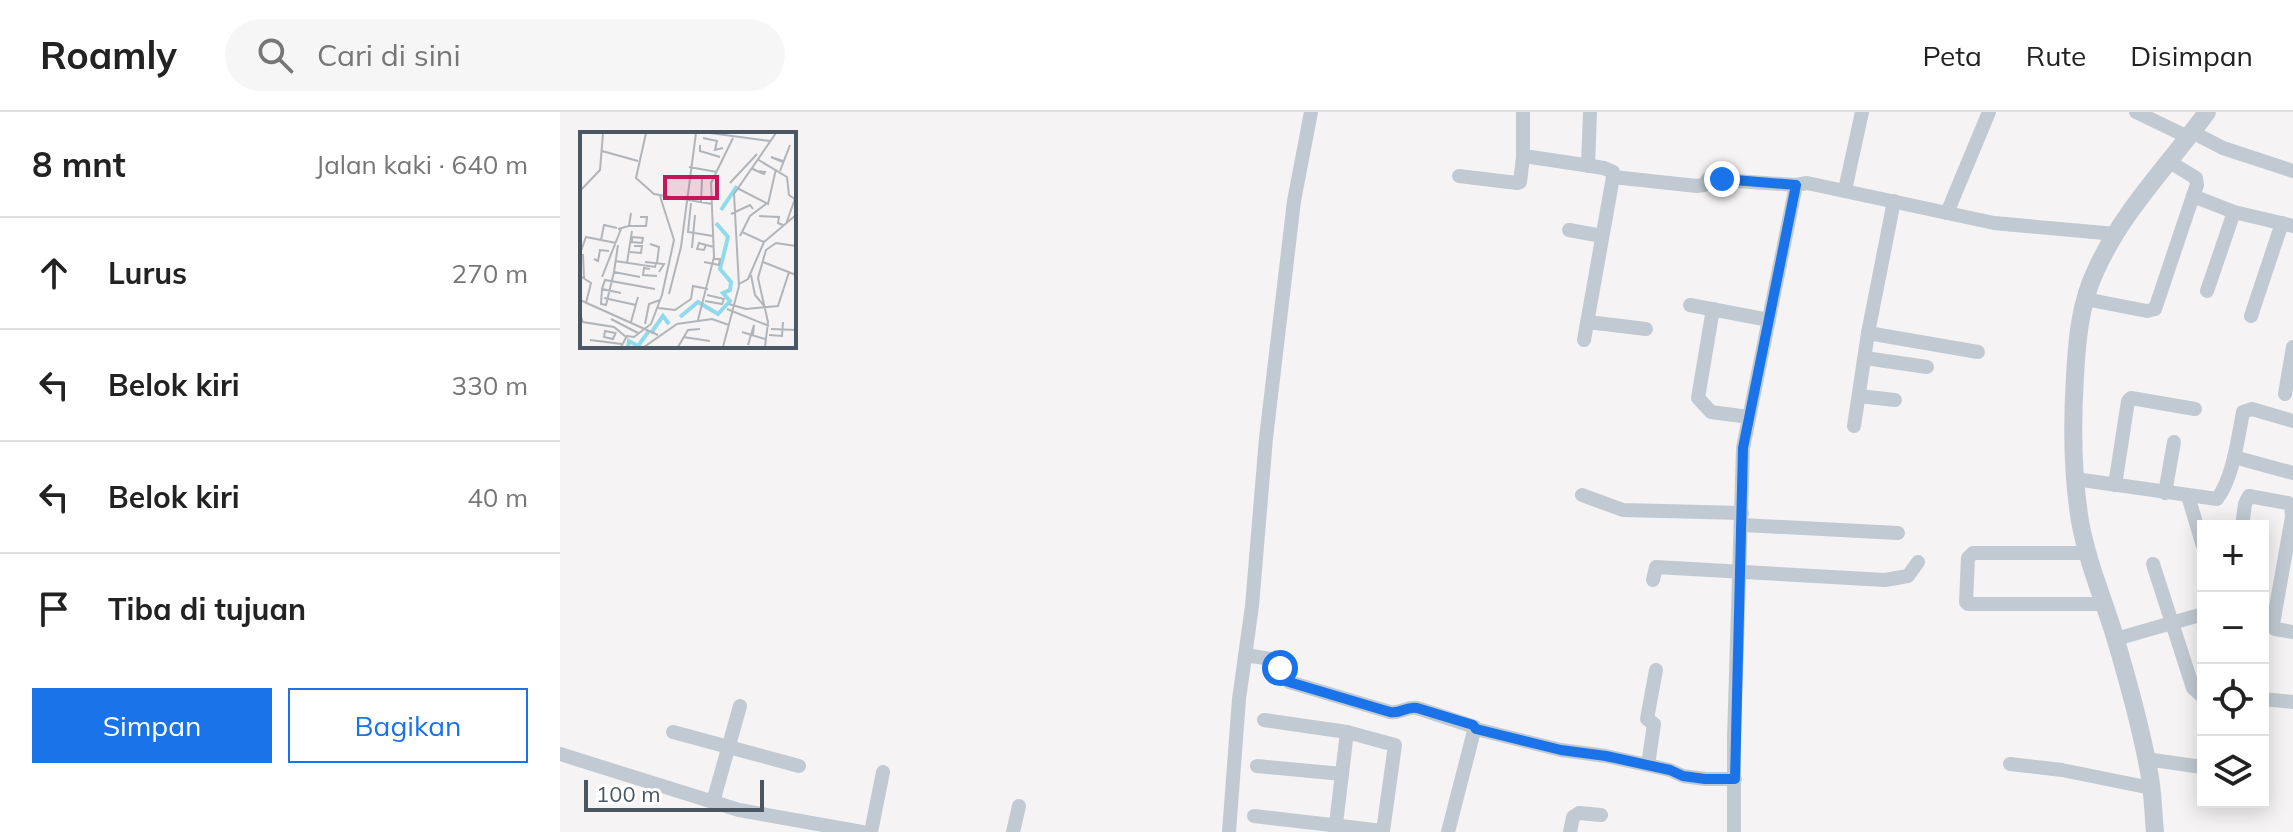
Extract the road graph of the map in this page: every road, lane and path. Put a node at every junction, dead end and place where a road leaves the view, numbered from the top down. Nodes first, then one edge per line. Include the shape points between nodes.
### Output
1 (1311, 112) edge
2 (1523, 112) edge
3 (1590, 112) edge
4 (1862, 112) edge
5 (1989, 112) edge
6 (2136, 112) edge
7 (2207, 112) edge
8 (2190, 134) junction
9 (1523, 157) junction
10 (2168, 161) junction
11 (1588, 166) junction
12 (2293, 171) edge
13 (1459, 176) dead end
14 (1613, 177) junction
15 (1796, 185) junction
16 (1845, 190) junction
17 (2193, 196) junction
18 (1894, 201) junction
19 (2234, 212) junction
20 (1947, 213) junction
21 (2288, 225) edge
22 (1569, 230) dead end
23 (2116, 234) junction
24 (1602, 236) junction
25 (2207, 291) dead end
26 (2085, 299) junction
27 (1690, 305) dead end
28 (1713, 309) junction
29 (2251, 316) dead end
30 (1769, 320) junction
31 (1588, 322) junction
32 (1646, 329) dead end
33 (1868, 333) junction
34 (1584, 340) dead end
35 (2293, 347) edge
36 (1978, 352) dead end
37 (1865, 358) junction
38 (1927, 367) dead end
39 (2290, 376) edge
40 (2285, 394) dead end
41 (1859, 396) junction
42 (1895, 400) dead end
43 (2195, 409) dead end
44 (1749, 417) junction
45 (2293, 421) edge
46 (1854, 426) dead end
47 (2174, 442) dead end
48 (2234, 457) junction
49 (2293, 473) edge
50 (2075, 479) junction
51 (2115, 485) junction
52 (2165, 493) junction
53 (1582, 495) dead end
54 (2188, 496) junction
55 (2220, 497) junction
56 (2245, 504) junction
57 (2292, 510) edge
58 (1742, 519) junction
59 (2243, 520) edge
60 (2197, 526) edge
61 (1898, 533) dead end
62 (2087, 553) junction
63 (1918, 562) dead end
64 (2153, 564) dead end
65 (1741, 570) junction
66 (1653, 580) dead end
67 (2104, 604) junction
68 (2197, 616) edge
69 (2173, 624) junction
70 (2293, 632) edge
71 (2116, 639) junction
72 (1245, 655) junction
73 (1656, 670) dead end
74 (2197, 692) edge
75 (2269, 700) edge
76 (2293, 702) edge
77 (740, 706) dead end
78 (1264, 720) dead end
79 (1476, 729) junction
80 (673, 732) dead end
81 (1347, 732) junction
82 (728, 749) junction
83 (560, 754) edge
84 (2146, 759) junction
85 (2010, 764) dead end
86 (1648, 765) junction
87 (799, 766) dead end
88 (1257, 766) dead end
89 (2197, 766) edge
90 (883, 772) dead end
91 (1342, 774) junction
92 (1735, 779) junction
93 (2151, 788) junction
94 (713, 802) junction
95 (1019, 806) dead end
96 (1601, 815) dead end
97 (1254, 816) dead end
98 (1336, 828) edge
99 (862, 832) edge
100 (871, 832) edge
101 (1013, 832) edge
102 (1229, 832) edge
103 (1448, 832) edge
104 (1570, 832) edge
105 (1734, 832) edge
106 (2155, 832) edge

1 - 72 street via 1284,281
2 - 9 street
3 - 11 street
4 - 16 street
5 - 20 street
6 - 8 street
7 - 8 street
8 - 10 street
8 - 12 street
9 - 11 street
9 - 13 street via 1517,183
10 - 17 street via 2196,178
10 - 23 street
11 - 14 street via 1613,172
14 - 15 street via 1699,186 1708,179
14 - 24 street
15 - 16 street
15 - 30 street
16 - 18 street
17 - 19 street
17 - 26 street via 2155,309
18 - 20 street
18 - 33 street
19 - 21 street
19 - 25 street
20 - 23 street via 1994,223
21 - 29 street
22 - 24 street
23 - 26 street
24 - 31 street
26 - 50 street via 2072,419
27 - 28 street
28 - 30 street
28 - 44 street via 1698,398 1711,412
30 - 44 street
31 - 32 street
31 - 34 street
33 - 36 street
33 - 37 street
35 - 39 street
37 - 38 street
37 - 41 street
39 - 40 street
41 - 42 street
41 - 46 street
43 - 51 street via 2131,398
44 - 58 street
45 - 48 street via 2246,409
47 - 52 street
48 - 49 street
48 - 55 street
50 - 51 street
50 - 62 street
51 - 52 street
52 - 54 street
53 - 58 street via 1623,510
54 - 55 street
54 - 60 street
55 - 56 street
56 - 57 street via 2249,496 2288,503
56 - 59 street
57 - 70 street via 2273,624
58 - 61 street
58 - 65 street
62 - 67 street
62 - 67 street via 1973,553 1968,558 1966,602
63 - 65 street via 1908,576 1885,580
64 - 69 street
65 - 66 street via 1656,567
65 - 92 street
67 - 71 street
68 - 69 street
69 - 71 street
69 - 74 street
71 - 84 street
72 - 79 street via 1271,659 1289,682 1390,712 1417,708
72 - 102 street
73 - 86 street via 1647,719 1654,724
75 - 76 street
77 - 82 street
78 - 81 street
79 - 86 street
79 - 103 street
80 - 82 street
81 - 91 street
81 - 98 street via 1395,745 1383,831
82 - 87 street
82 - 94 street
83 - 94 street
84 - 89 street
84 - 93 street
85 - 93 street
86 - 92 street via 1683,776
88 - 91 street
90 - 100 street
91 - 98 street
92 - 105 street
93 - 106 street
94 - 99 street
95 - 101 street
96 - 104 street via 1579,813
97 - 98 street

